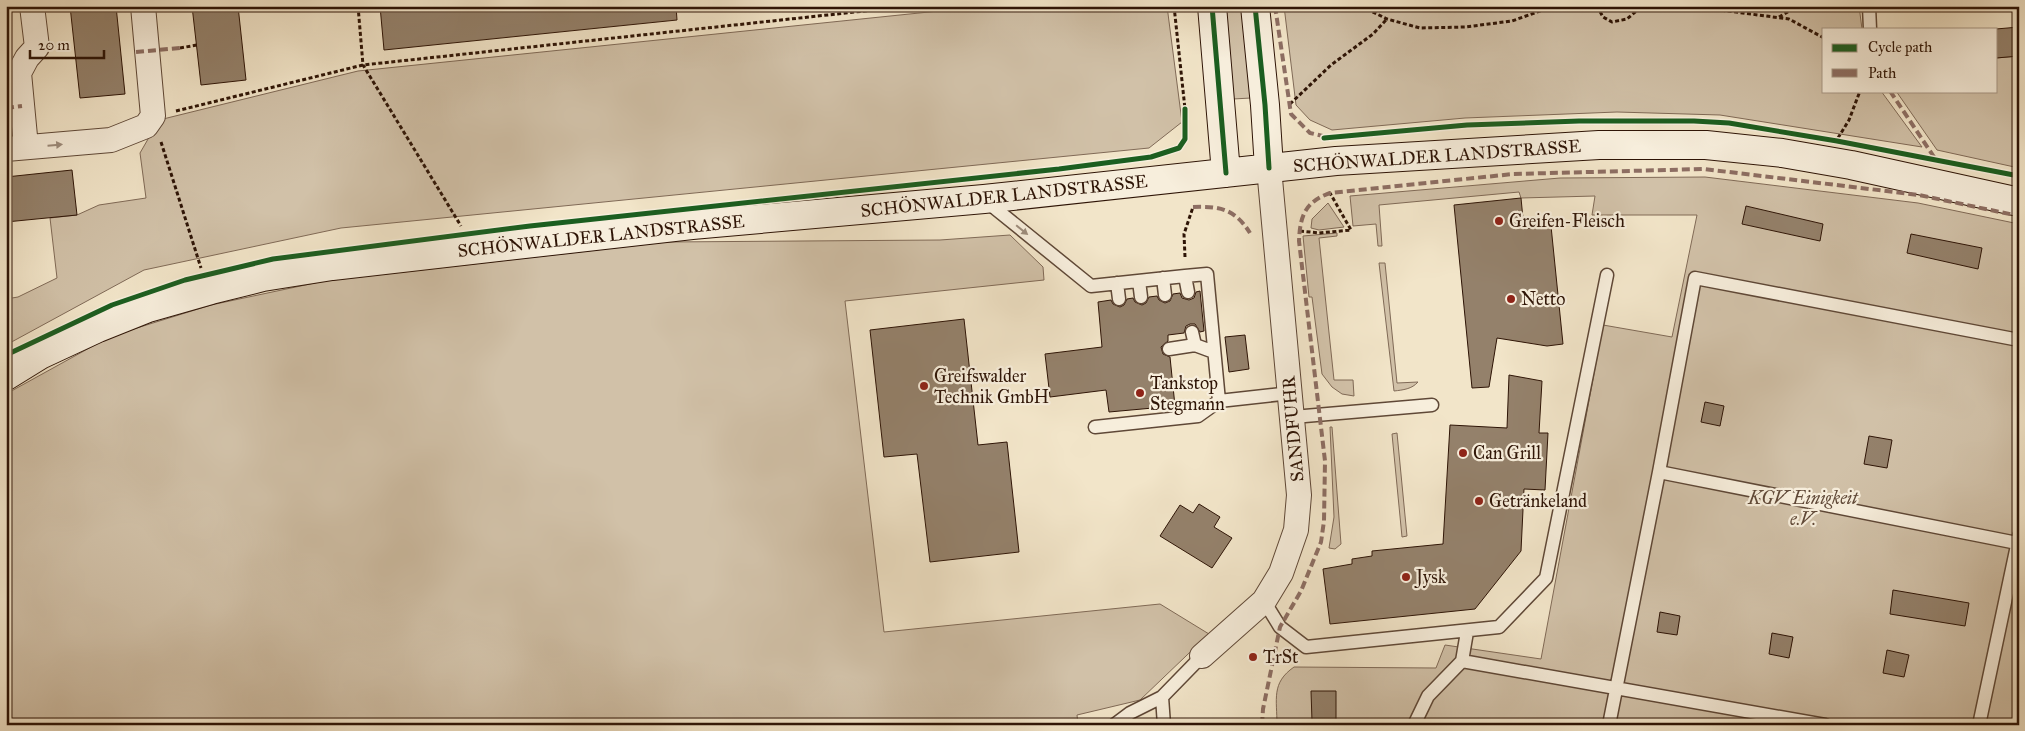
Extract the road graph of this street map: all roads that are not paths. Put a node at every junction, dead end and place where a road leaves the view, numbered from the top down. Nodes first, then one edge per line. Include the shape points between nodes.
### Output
1 (32, 6) edge
2 (143, 6) edge
3 (1212, 6) edge
4 (1255, 6) edge
5 (1868, 6) edge
6 (1870, 28) edge
7 (16, 148) edge
8 (1269, 168) junction
9 (1226, 173) junction
10 (984, 199) junction
11 (2019, 202) edge
12 (1607, 275) dead end
13 (1186, 276) junction
14 (1163, 278) junction
15 (1139, 281) junction
16 (1117, 284) junction
17 (1188, 292) dead end
18 (1165, 295) dead end
19 (1141, 297) dead end
20 (1119, 299) dead end
21 (1192, 332) dead end
22 (1170, 335) dead end
23 (2019, 340) edge
24 (1195, 345) junction
25 (1214, 352) junction
26 (6, 376) edge
27 (1291, 394) junction
28 (1219, 401) junction
29 (1432, 405) dead end
30 (1293, 417) junction
31 (1095, 427) dead end
32 (1659, 472) junction
33 (2018, 540) edge
34 (1264, 601) junction
35 (1467, 632) junction
36 (1202, 656) joint
37 (1462, 661) junction
38 (1617, 687) junction
39 (1162, 697) junction
40 (1114, 725) edge
41 (1164, 725) edge
42 (1414, 725) edge
43 (1609, 725) edge
44 (1825, 725) edge
45 (1979, 725) edge

1 - 7 street via 36,47 19,73
7 -> 2 street via 111,140 146,126 153,116
3 - 9 main road
4 - 8 main road
5 - 6 lane
8 - 9 main road, SCHÖNWALDER LANDSTRASSE
8 - 11 main road, SCHÖNWALDER LANDSTRASSE via 1382,157 1599,145 1706,145 1851,165
8 - 27 street, SANDFUHR
9 - 10 main road, SCHÖNWALDER LANDSTRASSE
10 -> 16 lane via 1091,286
10 - 26 main road, SCHÖNWALDER LANDSTRASSE via 656,229 332,266 263,277 148,308 49,351
12 - 35 lane via 1546,578 1499,627
13 - 14 lane
13 - 17 lane
13 - 25 lane via 1207,274
14 - 15 lane
14 - 18 lane
15 - 16 lane
15 - 19 lane
16 - 20 lane
21 - 24 lane
22 - 24 lane via 1170,348
23 - 32 lane via 1694,278
24 - 25 lane
25 - 28 lane
27 - 28 lane
27 - 30 street, SANDFUHR
28 - 31 lane via 1198,416
29 - 30 lane
30 - 34 street, SANDFUHR via 1299,495 1296,530 1281,573
32 - 33 lane
32 - 38 lane
33 - 45 lane
34 - 35 lane via 1280,627 1306,647
34 - 36 street, SANDFUHR
35 - 37 lane
36 - 39 lane
37 - 38 lane
37 - 42 lane via 1428,696
38 - 43 lane
38 - 44 lane
39 - 40 lane
39 - 41 lane

